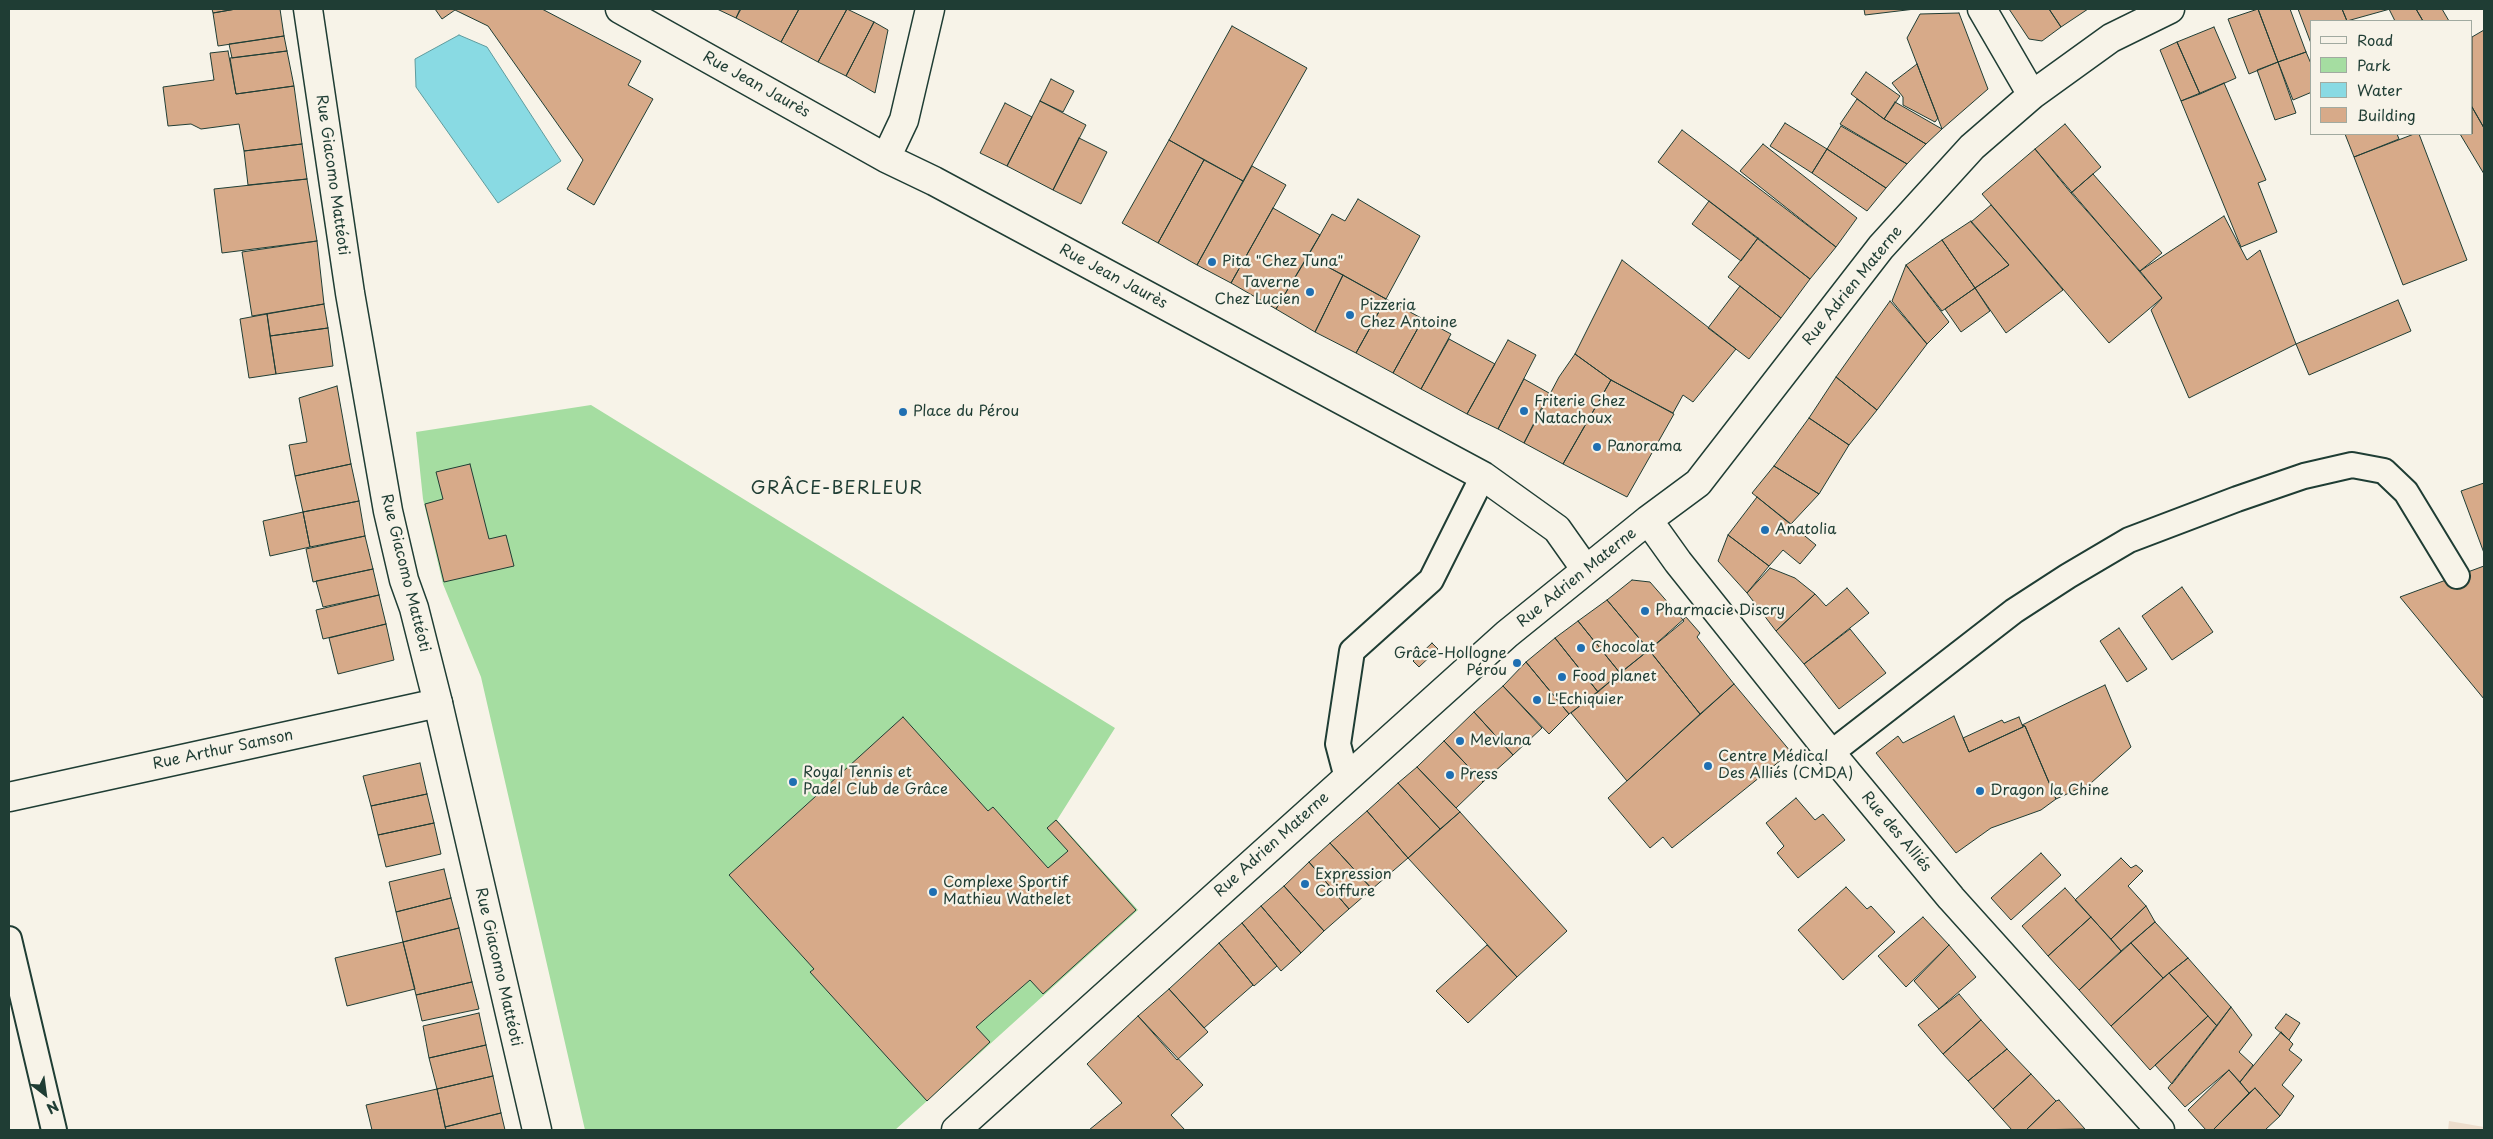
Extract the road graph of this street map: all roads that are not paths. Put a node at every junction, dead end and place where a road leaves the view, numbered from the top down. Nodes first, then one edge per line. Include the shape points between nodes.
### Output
1 (308, 9) edge
2 (620, 9) edge
3 (930, 9) edge
4 (1982, 9) edge
5 (2170, 9) edge
6 (2032, 95) junction
7 (886, 158) junction
8 (1483, 476) junction
9 (1648, 520) junction
10 (1586, 570) junction
11 (2457, 576) dead end
12 (438, 703) junction
13 (1831, 753) junction
14 (1347, 778) junction
15 (9, 797) edge
16 (9, 939) edge
17 (54, 1130) edge
18 (537, 1130) edge
19 (956, 1130) edge
20 (2160, 1130) edge

1 - 12 street, Rue Giacomo Mattéoti via 375,444 404,580
2 - 7 street, Rue Jean Jaurès
3 - 7 street via 904,120
4 - 6 street
5 - 6 street, Rue Adrien Materne via 2112,38
6 - 9 street, Rue Adrien Materne via 1972,147 1881,246 1698,483
7 - 8 street, Rue Jean Jaurès
8 - 10 street, Rue Jean Jaurès via 1557,529
8 - 14 lane via 1431,580 1352,652 1338,744
9 - 10 street, Rue Adrien Materne
9 - 13 street, Rue des Alliés
10 - 14 street, Rue Adrien Materne via 1507,634
11 - 13 lane via 2406,492 2384,471 2352,465 2304,476 2129,540 2014,611
12 - 15 street, Rue Arthur Samson
12 - 18 street, Rue Giacomo Mattéoti
13 - 20 street, Rue des Alliés via 1957,906
14 - 19 street, Rue Adrien Materne
16 - 17 lane

